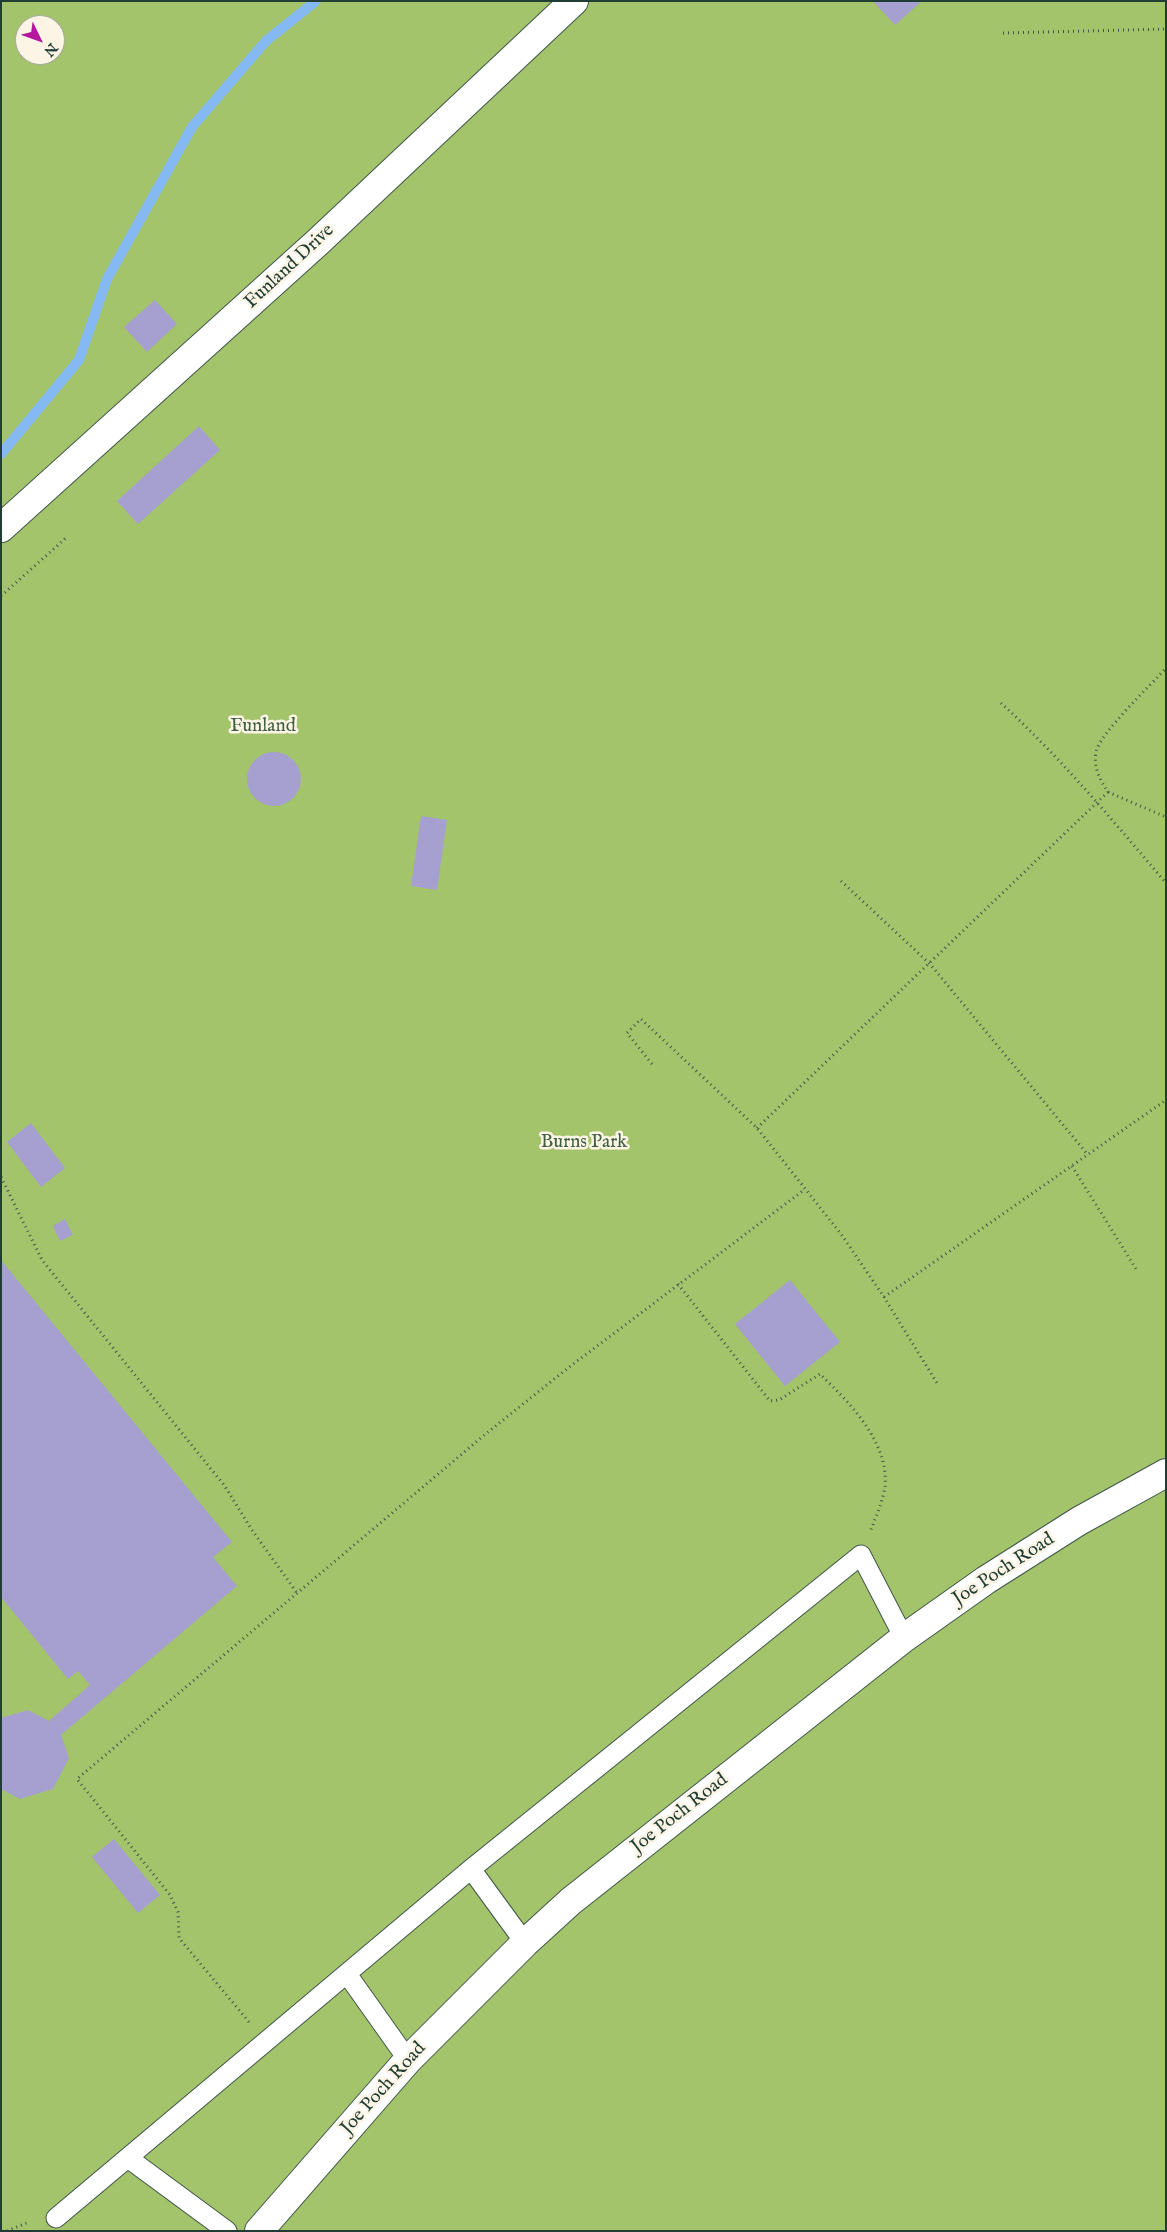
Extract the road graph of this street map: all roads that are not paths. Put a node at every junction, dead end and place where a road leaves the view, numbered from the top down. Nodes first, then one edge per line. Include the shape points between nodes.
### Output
1 (574, 1) edge
2 (2, 525) edge
3 (1166, 1473) edge
4 (904, 1638) junction
5 (471, 1869) junction
6 (524, 1943) junction
7 (347, 1974) junction
8 (408, 2060) junction
9 (128, 2158) junction
10 (56, 2218) dead end
11 (226, 2231) edge
12 (259, 2231) edge

1 - 2 street, Funland Drive via 319,241
3 - 4 street, Joe Poch Road via 1079,1521 986,1580
4 - 5 lane via 861,1554
4 - 6 street, Joe Poch Road via 579,1895
5 - 6 lane
5 - 7 lane
6 - 8 street, Joe Poch Road
7 - 8 lane
7 - 9 lane
8 - 12 street, Joe Poch Road
9 - 10 lane
9 - 11 lane

